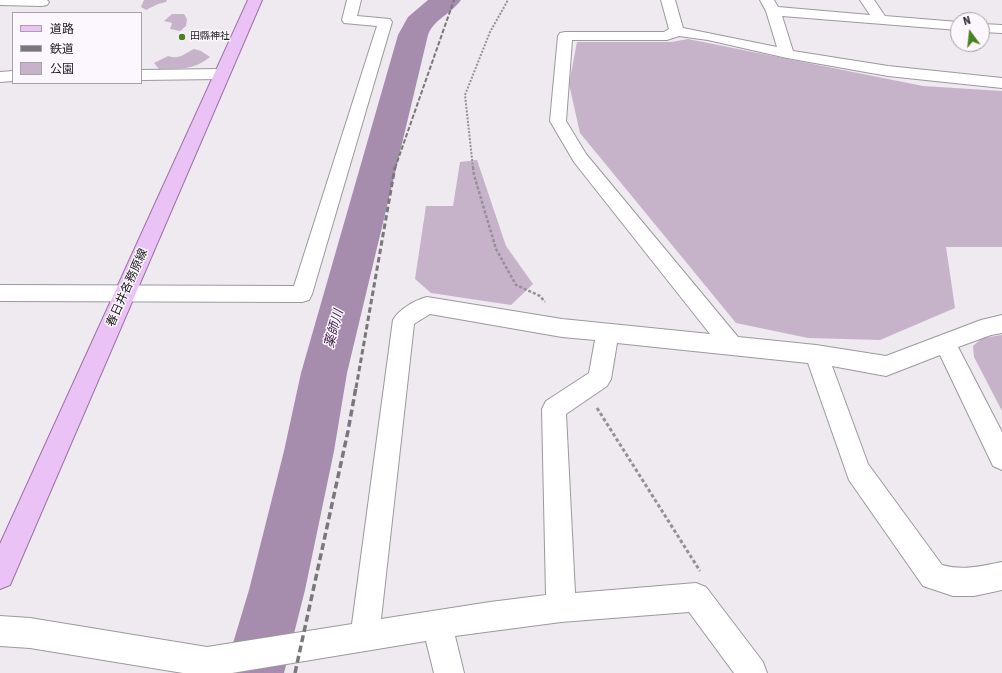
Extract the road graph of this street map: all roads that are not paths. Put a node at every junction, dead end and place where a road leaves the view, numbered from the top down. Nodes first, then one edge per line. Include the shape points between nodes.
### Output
1 (255, 0) edge
2 (354, 0) edge
3 (668, 0) edge
4 (867, 0) edge
5 (0, 1) edge
6 (41, 5) edge
7 (770, 5) edge
8 (880, 19) junction
9 (950, 25) edge
10 (990, 28) edge
11 (1002, 29) edge
12 (677, 31) junction
13 (787, 54) junction
14 (222, 74) junction
15 (142, 75) edge
16 (1002, 83) edge
17 (0, 293) edge
18 (126, 293) junction
19 (1002, 324) edge
20 (607, 334) junction
21 (945, 343) junction
22 (731, 344) junction
23 (816, 354) junction
24 (1002, 458) edge
25 (0, 575) edge
26 (1002, 576) edge
27 (561, 608) junction
28 (437, 626) junction
29 (0, 631) edge
30 (365, 636) junction
31 (449, 673) edge
32 (752, 673) edge

1 - 14 main road, 春日井各務原線
2 - 18 street via 349,20 385,22 302,294
3 - 12 street
4 - 8 street
5 - 6 street
7 - 8 street
7 - 13 street
8 - 9 street
10 - 11 street
12 - 13 street
12 - 22 street via 667,36 565,36 558,121 580,158
13 - 16 street via 888,71
14 - 15 street
14 - 18 main road, 春日井各務原線
17 - 18 street
18 - 25 main road, 春日井各務原線
19 - 21 street via 989,326
20 - 22 street
20 - 27 street via 599,379 554,409
20 - 30 street via 427,305 404,320
21 - 23 street via 886,366
21 - 24 street
22 - 23 street
23 - 26 street via 858,471 933,576 953,582 974,582
27 - 28 street via 490,616
27 - 32 street via 696,597
28 - 30 street
28 - 31 street
29 - 30 street via 30,633 207,662

